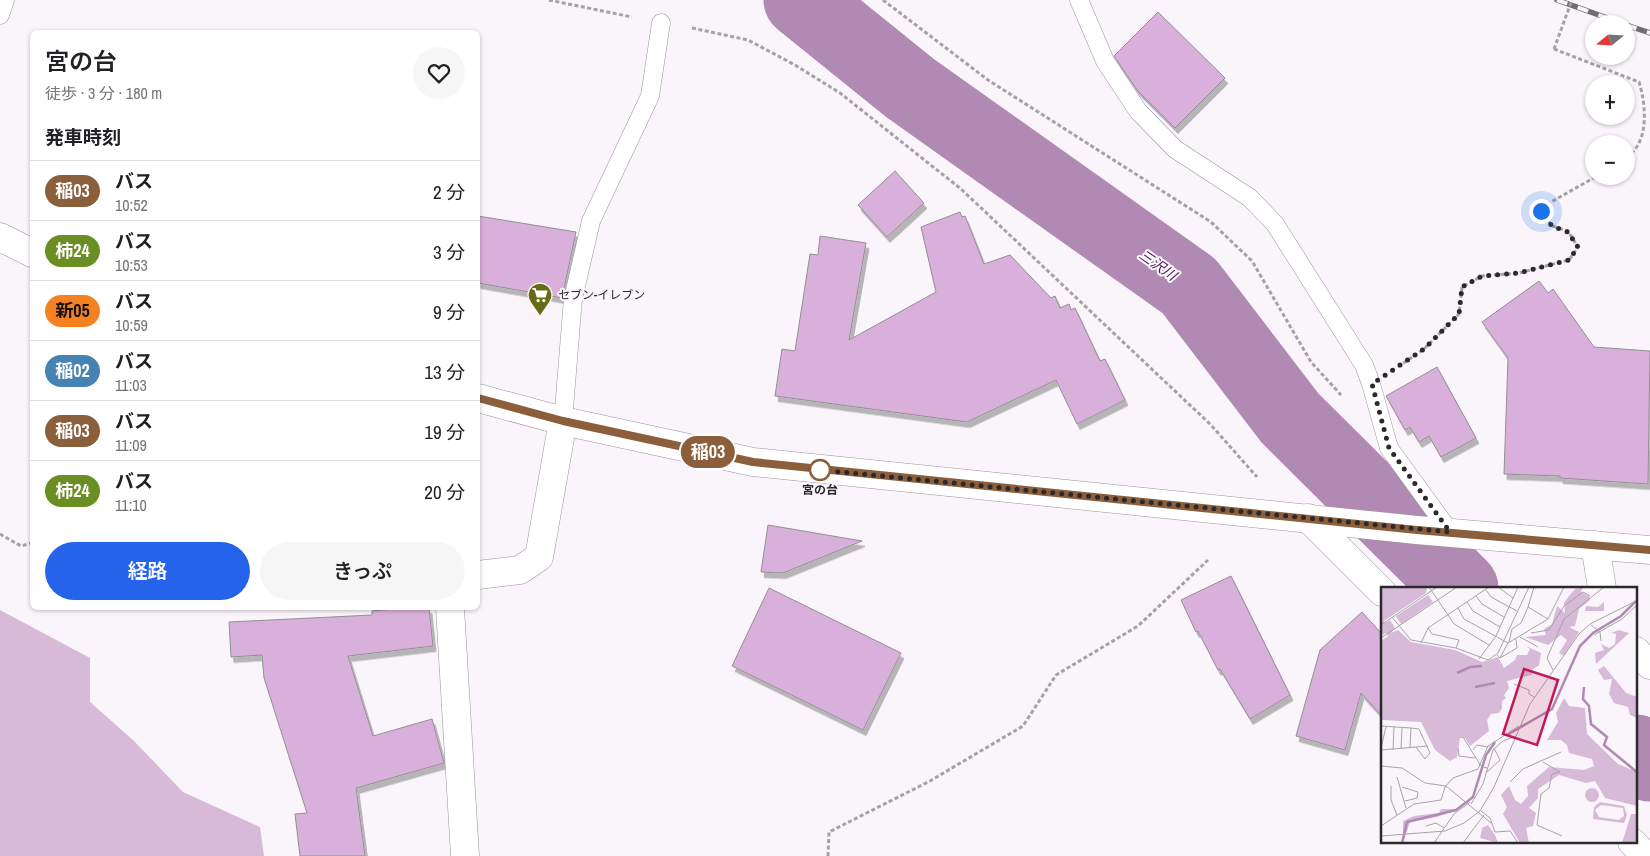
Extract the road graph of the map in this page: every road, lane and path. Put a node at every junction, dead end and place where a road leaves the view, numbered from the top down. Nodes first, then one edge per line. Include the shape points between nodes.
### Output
1 (5, 0) edge
2 (549, 0) edge
3 (883, 0) edge
4 (1079, 0) edge
5 (1572, 0) edge
6 (0, 15) edge
7 (661, 23) junction
8 (1635, 147) edge
9 (1585, 183) edge
10 (0, 238) edge
11 (30, 252) edge
12 (1372, 384) junction
13 (1343, 398) dead end
14 (480, 399) edge
15 (563, 421) junction
16 (1301, 518) junction
17 (1450, 532) junction
18 (0, 534) edge
19 (30, 544) edge
20 (1594, 545) junction
21 (1650, 550) edge
22 (1208, 560) dead end
23 (480, 575) edge
24 (1602, 587) edge
25 (1381, 591) edge
26 (450, 610) edge
27 (1638, 653) edge
28 (1650, 665) edge
29 (1634, 844) edge
30 (465, 856) edge
31 (828, 856) edge
32 (1646, 856) edge

1 - 6 lane
2 - 7 path
3 - 13 path via 988,80 1211,222 1252,261 1311,362
4 - 12 lane via 1105,61 1138,111 1175,149 1250,198 1275,224 1364,365
5 - 8 path, bridge via 1554,49 1639,82 1645,103 1642,134
7 - 15 lane via 650,96 591,221 573,299
7 - 16 path via 748,40 795,65 847,99 961,189 1211,425
9 - 12 path via 1544,206 1541,211 1552,226 1568,232 1578,247 1569,260 1519,273 1482,276 1462,287 1459,314 1424,349
10 - 11 main road
12 - 17 lane via 1389,448
14 - 15 main road
15 - 16 main road via 753,462
15 - 23 main road via 540,557 520,570
16 - 17 main road
16 - 25 main road
17 - 20 main road
18 - 19 path via 21,546
20 - 21 main road
20 - 24 main road
22 - 31 path via 1138,626 1056,675 1023,726 930,782 829,832
26 - 30 main road
27 - 28 main road
29 - 32 main road

